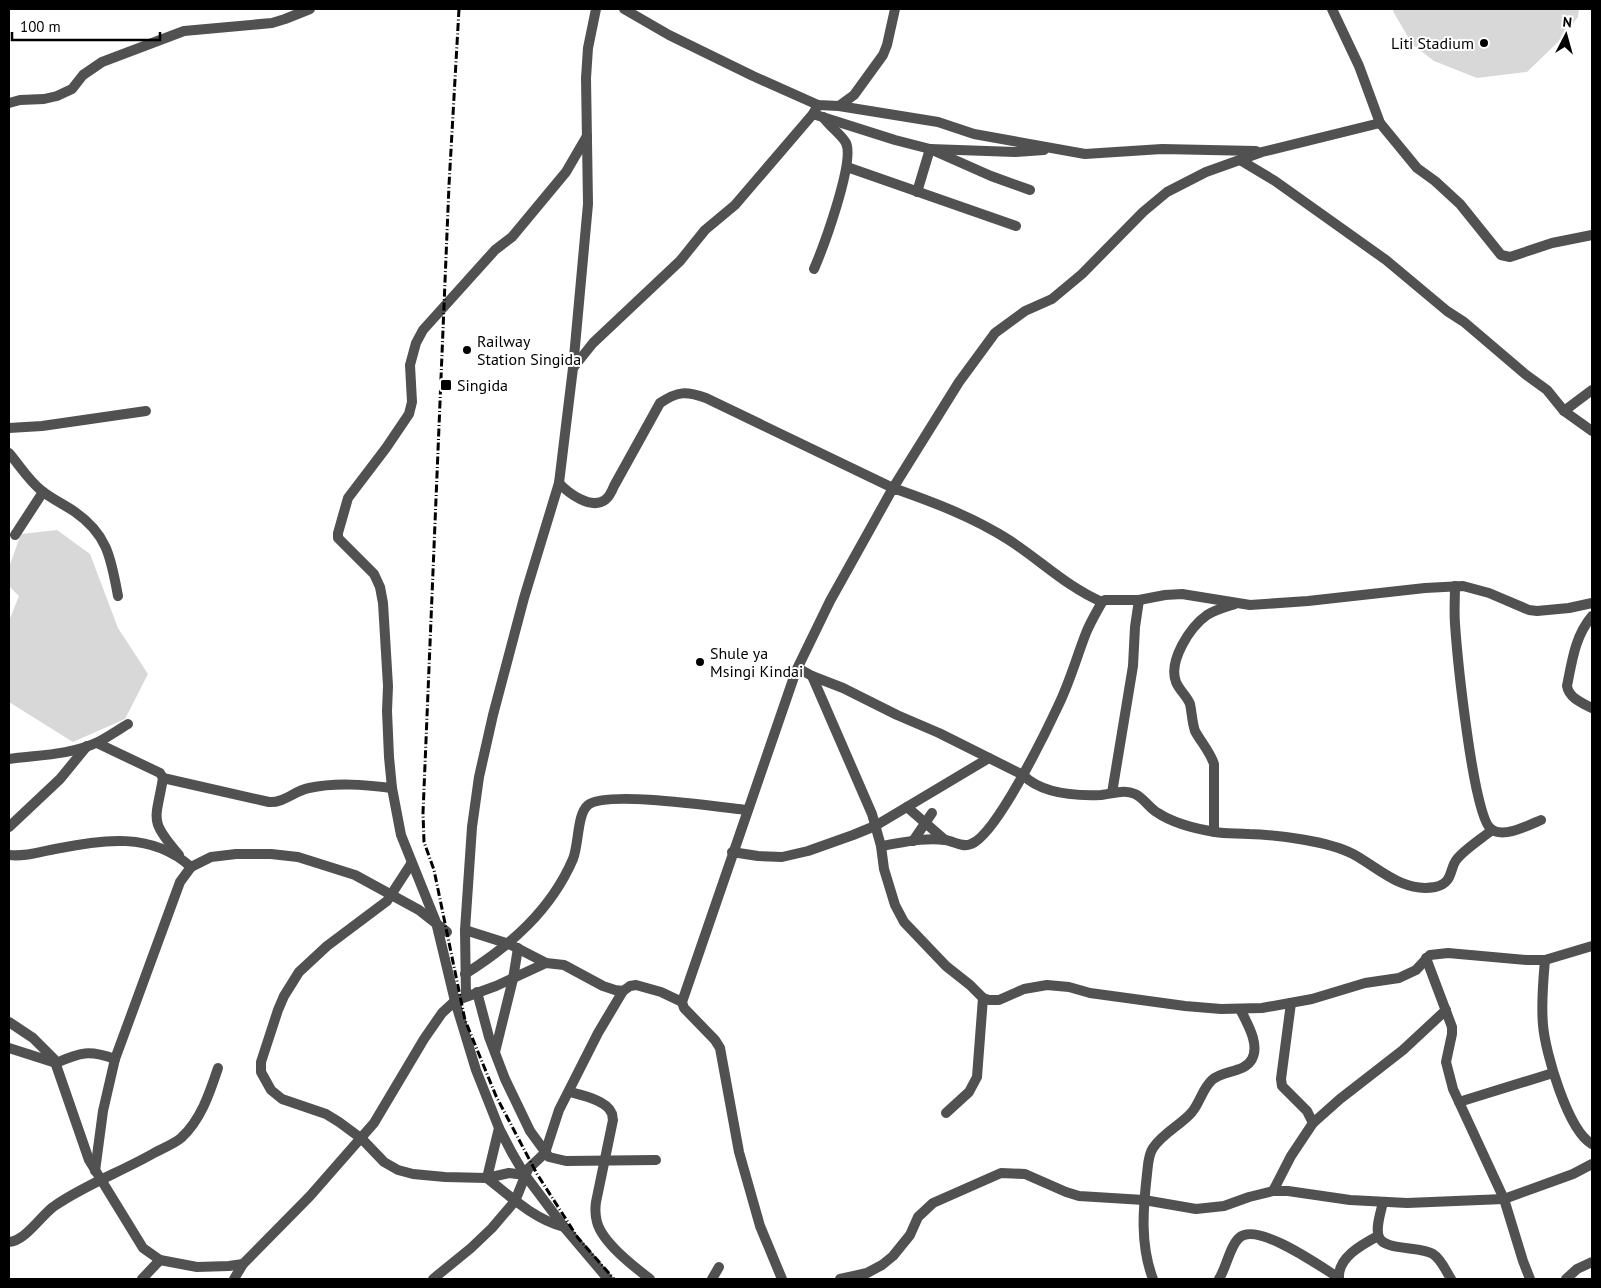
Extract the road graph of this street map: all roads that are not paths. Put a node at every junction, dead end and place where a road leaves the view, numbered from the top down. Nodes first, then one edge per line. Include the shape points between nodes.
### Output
1 (310, 9) edge
2 (596, 9) edge
3 (624, 9) edge
4 (895, 9) edge
5 (1332, 9) edge
6 (9, 103) edge
7 (818, 105) junction
8 (839, 106) junction
9 (818, 116) junction
10 (1380, 123) junction
11 (587, 136) junction
12 (930, 149) junction
13 (1060, 149) junction
14 (1262, 152) junction
15 (1240, 160) junction
16 (847, 167) junction
17 (1030, 190) dead end
18 (917, 192) junction
19 (1016, 226) dead end
20 (1592, 235) edge
21 (814, 269) dead end
22 (573, 368) junction
23 (1592, 390) edge
24 (146, 411) dead end
25 (1564, 411) junction
26 (9, 428) edge
27 (1592, 430) edge
28 (9, 454) edge
29 (559, 483) junction
30 (893, 488) junction
31 (43, 492) junction
32 (15, 535) dead end
33 (1455, 586) junction
34 (118, 596) dead end
35 (1139, 600) junction
36 (1102, 602) junction
37 (1592, 603) edge
38 (1236, 604) junction
39 (1592, 616) edge
40 (798, 668) junction
41 (812, 676) junction
42 (1592, 708) edge
43 (128, 724) dead end
44 (92, 744) junction
45 (989, 758) junction
46 (9, 759) edge
47 (1023, 775) junction
48 (163, 778) junction
49 (392, 788) junction
50 (1112, 793) junction
51 (907, 807) junction
52 (747, 810) junction
53 (932, 813) dead end
54 (1541, 820) dead end
55 (925, 824) junction
56 (875, 826) junction
57 (9, 827) edge
58 (1492, 830) junction
59 (1214, 832) junction
60 (945, 840) junction
61 (913, 841) junction
62 (881, 846) junction
63 (732, 852) junction
64 (9, 855) edge
65 (181, 858) junction
66 (411, 864) junction
67 (191, 867) junction
68 (392, 895) junction
69 (436, 922) junction
70 (465, 930) junction
71 (447, 932) dead end
72 (514, 946) junction
73 (1592, 946) edge
74 (1426, 958) junction
75 (1545, 960) junction
76 (546, 963) junction
77 (465, 974) junction
78 (513, 979) junction
79 (624, 991) junction
80 (477, 992) junction
81 (466, 996) junction
82 (982, 998) junction
83 (455, 1001) junction
84 (682, 1002) junction
85 (1291, 1003) junction
86 (1240, 1009) junction
87 (1446, 1010) junction
88 (9, 1022) edge
89 (9, 1048) edge
90 (495, 1054) junction
91 (115, 1059) junction
92 (56, 1063) junction
93 (218, 1068) dead end
94 (1553, 1072) junction
95 (570, 1092) junction
96 (1459, 1102) junction
97 (946, 1113) dead end
98 (1313, 1123) junction
99 (499, 1128) junction
100 (362, 1139) junction
101 (1592, 1144) edge
102 (545, 1153) junction
103 (605, 1160) junction
104 (656, 1160) dead end
105 (1592, 1164) edge
106 (98, 1175) junction
107 (525, 1175) junction
108 (487, 1178) junction
109 (1273, 1191) junction
110 (1504, 1199) junction
111 (1144, 1200) junction
112 (515, 1201) junction
113 (1383, 1202) junction
114 (564, 1227) junction
115 (1378, 1236) junction
116 (12, 1242) edge
117 (9, 1250) edge
118 (160, 1260) junction
119 (1592, 1262) edge
120 (243, 1264) junction
121 (719, 1266) dead end
122 (1339, 1278) edge
123 (142, 1279) edge
124 (234, 1279) edge
125 (433, 1279) edge
126 (608, 1279) edge
127 (650, 1279) edge
128 (712, 1279) edge
129 (782, 1279) edge
130 (840, 1279) edge
131 (1152, 1279) edge
132 (1219, 1279) edge
133 (1451, 1279) edge
134 (1530, 1279) edge
135 (1566, 1279) edge

1 - 6 street via 272,23 184,31 102,62 83,75 72,89 57,96
2 - 11 street via 586,68
3 - 7 street via 668,35
4 - 8 street via 883,55 854,95
5 - 10 street via 1359,66
7 - 8 street
7 - 9 street
8 - 13 street via 938,122 974,134
9 - 12 street
9 - 16 street via 846,144 849,153
9 - 22 street via 736,205 706,230 680,261 593,343
10 - 14 street
10 - 20 street via 1417,168 1460,204 1501,255 1510,257 1552,243
11 - 22 street via 588,204
11 - 49 street via 566,172 512,237 495,250 423,330 410,365 412,402 409,414 348,498 340,523 338,538 374,574 380,587
12 - 13 street via 1015,152
12 - 17 street
12 - 18 street
13 - 14 street via 1085,154 1162,149
14 - 15 street
15 - 25 street via 1386,260 1547,390
15 - 30 street via 1206,172 1167,192 1052,299 1026,311 995,333 959,382
16 - 18 street
16 - 21 street
18 - 19 street
22 - 29 street
23 - 25 street
24 - 26 street
25 - 27 street
28 - 31 street
29 - 30 street via 566,492 581,500 603,502 660,403 679,393 690,393
29 - 70 street via 524,598 479,777
30 - 36 street via 963,515 1015,545 1079,592
30 - 40 street via 830,601
31 - 32 street
31 - 34 street via 77,513 102,538 112,563
33 - 37 street via 1477,588 1537,611
33 - 38 street via 1308,601
33 - 58 street via 1455,623 1466,732 1476,792
35 - 36 street
35 - 38 street via 1165,594 1192,594
35 - 50 street via 1133,666
36 - 47 street via 1086,632 1059,703
38 - 59 street via 1202,620 1186,640 1174,665 1176,682 1190,705 1195,729 1214,764
39 - 42 street via 1576,644 1567,686 1575,699
40 - 41 street
40 - 52 street
41 - 45 street via 844,688
41 - 56 street
43 - 44 street
44 - 46 street via 73,750
44 - 48 street via 155,769
44 - 57 street
45 - 47 street
45 - 51 street
47 - 50 street via 1033,783 1068,794
47 - 60 street via 1002,810 978,840 970,845 961,845
48 - 49 street via 269,802 282,801 304,789 326,785
48 - 65 street via 156,823
49 - 66 street via 400,835
50 - 59 street via 1124,791 1135,794 1164,817
51 - 55 street
51 - 56 street
52 - 63 street
52 - 72 street via 640,800 589,804 582,812 573,858 557,889
53 - 55 street
54 - 58 street via 1515,831
55 - 60 street
55 - 61 street
56 - 62 street
56 - 63 street via 808,851 782,857
58 - 59 street via 1456,860 1449,878 1436,887 1402,884 1352,854 1325,844
60 - 61 street
61 - 62 street
62 - 82 street via 884,869 904,922
63 - 84 street
64 - 65 street via 22,856 84,843 123,840 152,846
65 - 67 street
66 - 68 street
66 - 69 street
67 - 68 street via 211,857 284,854 355,875
67 - 91 street via 180,882
68 - 69 street
68 - 100 street via 299,972 284,996 261,1062 265,1081 282,1099 326,1114
69 - 71 street
69 - 83 street
70 - 72 street
70 - 77 street
72 - 76 street
72 - 77 street
72 - 78 street
73 - 75 street
74 - 75 street via 1448,953
74 - 85 street via 1409,974
74 - 87 street
75 - 94 street via 1541,997 1543,1028
76 - 78 street
76 - 79 street via 564,965 603,986
77 - 81 street
78 - 80 street
78 - 90 street
79 - 84 street via 636,985
79 - 95 street via 598,1033
80 - 81 street
80 - 90 street
81 - 83 street
82 - 86 street via 999,1000 1024,989 1048,985 1185,1006
82 - 97 street via 976,1077 969,1092
83 - 99 street via 476,1070
83 - 100 street via 424,1039 385,1107
84 - 129 street via 720,1048 747,1183 760,1226
85 - 86 street
85 - 98 street via 1282,1086
86 - 111 street via 1254,1043 1253,1058 1240,1068 1213,1078 1192,1112 1157,1142 1152,1150
87 - 96 street via 1452,1027 1446,1062
87 - 98 street via 1403,1050
88 - 92 street via 47,1050
89 - 92 street
90 - 102 street via 519,1111
91 - 92 street via 91,1052
91 - 106 street via 103,1111
92 - 106 street via 83,1144
93 - 106 street via 201,1110 180,1139 121,1171
94 - 96 street
94 - 101 street via 1580,1134
95 - 102 street via 555,1122
95 - 103 street via 605,1104 612,1112
96 - 110 street
98 - 109 street
99 - 107 street
99 - 108 street
100 - 108 street via 384,1162 398,1170 427,1176
100 - 120 street
102 - 103 street via 559,1161
102 - 107 street
103 - 104 street
103 - 127 street via 596,1202 597,1223 613,1246
105 - 110 street
106 - 116 street
106 - 118 street via 144,1248
107 - 108 street via 509,1173
107 - 112 street
107 - 114 street
108 - 112 street
109 - 111 street via 1224,1206 1196,1209
109 - 113 street
110 - 113 street
110 - 134 street
111 - 130 street via 1079,1196 1025,1174 1001,1174 933,1203 918,1217 893,1256 882,1265 867,1273
111 - 131 street via 1146,1253
112 - 114 street via 550,1223
112 - 125 street via 471,1248
113 - 115 street
114 - 126 street
115 - 122 street via 1341,1264
115 - 133 street via 1385,1244 1432,1253
116 - 117 street
118 - 120 street via 197,1267
118 - 123 street
119 - 135 street
120 - 124 street
121 - 128 street
122 - 132 street via 1291,1249 1259,1234 1247,1233 1235,1242

